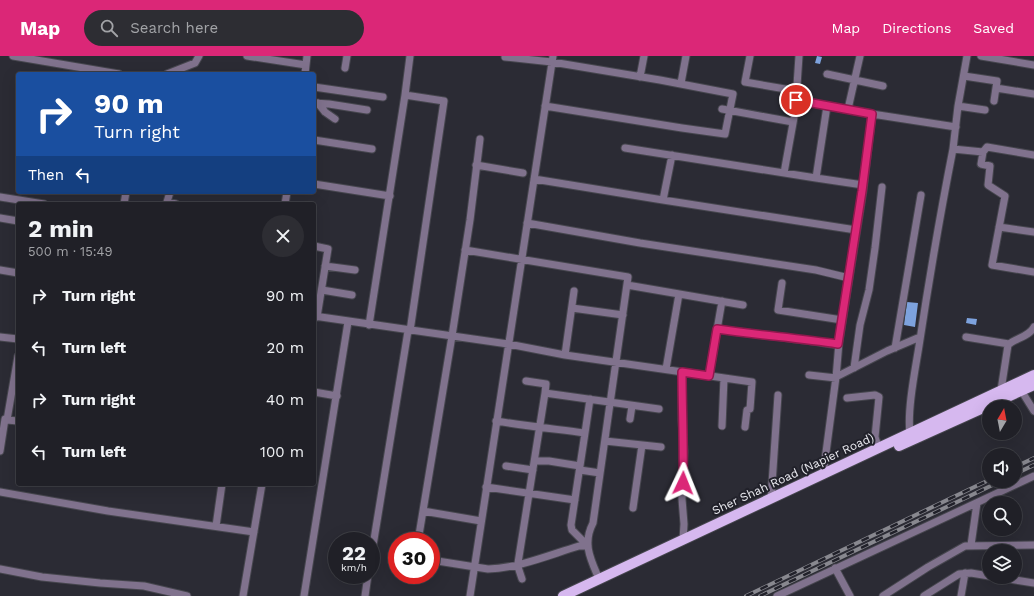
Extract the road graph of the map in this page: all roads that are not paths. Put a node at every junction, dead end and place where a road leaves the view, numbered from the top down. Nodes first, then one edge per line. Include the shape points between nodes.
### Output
1 (13, 56) edge
2 (199, 56) edge
3 (248, 56) edge
4 (307, 56) edge
5 (347, 56) edge
6 (410, 56) edge
7 (502, 56) edge
8 (644, 56) edge
9 (686, 56) edge
10 (750, 56) edge
11 (799, 56) edge
12 (860, 56) edge
13 (967, 56) edge
14 (981, 56) edge
15 (263, 57) edge
16 (34, 58) edge
17 (552, 59) edge
18 (306, 65) junction
19 (1034, 65) edge
20 (346, 68) dead end
21 (108, 72) edge
22 (171, 72) edge
23 (305, 72) edge
24 (827, 74) dead end
25 (964, 76) junction
26 (640, 77) junction
27 (854, 80) junction
28 (681, 83) junction
29 (316, 86) edge
30 (883, 86) dead end
31 (996, 88) junction
32 (797, 91) junction
33 (1034, 94) edge
34 (405, 95) junction
35 (382, 97) dead end
36 (797, 100) junction
37 (994, 101) dead end
38 (316, 103) edge
39 (545, 106) junction
40 (827, 106) junction
41 (958, 106) junction
42 (726, 109) junction
43 (367, 110) dead end
44 (848, 110) junction
45 (985, 110) dead end
46 (872, 114) junction
47 (335, 120) dead end
48 (793, 122) junction
49 (956, 127) junction
50 (480, 139) dead end
51 (316, 140) edge
52 (625, 148) dead end
53 (372, 149) dead end
54 (953, 149) junction
55 (983, 152) junction
56 (672, 155) junction
57 (1034, 155) edge
58 (476, 165) junction
59 (523, 173) dead end
60 (784, 173) junction
61 (816, 178) junction
62 (534, 179) junction
63 (316, 184) edge
64 (863, 186) junction
65 (882, 187) dead end
66 (921, 195) dead end
67 (390, 196) junction
68 (0, 197) edge
69 (663, 200) junction
70 (31, 202) edge
71 (0, 218) edge
72 (16, 221) edge
73 (527, 223) junction
74 (999, 227) junction
75 (856, 230) junction
76 (1034, 232) edge
77 (316, 246) edge
78 (465, 250) junction
79 (521, 259) junction
80 (325, 266) junction
81 (0, 270) edge
82 (355, 270) dead end
83 (1034, 272) edge
84 (16, 273) edge
85 (848, 278) junction
86 (782, 282) dead end
87 (627, 285) junction
88 (322, 290) junction
89 (574, 291) dead end
90 (352, 294) dead end
91 (679, 294) junction
92 (722, 301) junction
93 (743, 305) dead end
94 (572, 308) junction
95 (623, 315) junction
96 (316, 317) edge
97 (842, 320) junction
98 (348, 322) junction
99 (369, 325) junction
100 (1034, 327) edge
101 (717, 329) junction
102 (409, 331) junction
103 (0, 336) edge
104 (452, 336) junction
105 (920, 337) junction
106 (966, 337) dead end
107 (16, 339) edge
108 (508, 344) junction
109 (838, 344) junction
110 (1009, 344) junction
111 (895, 348) junction
112 (565, 355) junction
113 (616, 362) junction
114 (16, 365) edge
115 (854, 368) junction
116 (666, 370) junction
117 (682, 372) junction
118 (1034, 375) edge
119 (709, 376) junction
120 (809, 376) dead end
121 (724, 378) junction
122 (836, 378) junction
123 (526, 381) dead end
124 (1034, 385) edge
125 (1018, 387) junction
126 (1001, 390) junction
127 (316, 392) edge
128 (545, 393) junction
129 (778, 395) dead end
130 (337, 396) junction
131 (847, 398) dead end
132 (590, 399) junction
133 (610, 402) junction
134 (632, 406) junction
135 (659, 409) dead end
136 (1034, 411) edge
137 (4, 419) edge
138 (630, 419) dead end
139 (16, 421) edge
140 (496, 421) junction
141 (722, 426) dead end
142 (745, 427) dead end
143 (540, 428) junction
144 (585, 433) junction
145 (910, 434) junction
146 (605, 441) junction
147 (642, 445) junction
148 (661, 447) dead end
149 (879, 449) junction
150 (0, 451) edge
151 (535, 461) junction
152 (506, 466) dead end
153 (580, 468) junction
154 (533, 470) junction
155 (600, 473) junction
156 (823, 475) junction
157 (1034, 476) edge
158 (222, 486) edge
159 (262, 486) edge
160 (486, 487) junction
161 (0, 492) edge
162 (529, 494) junction
163 (771, 499) junction
164 (575, 500) junction
165 (977, 502) junction
166 (633, 508) dead end
167 (423, 512) junction
168 (481, 521) junction
169 (216, 526) junction
170 (254, 532) junction
171 (375, 532) edge
172 (420, 532) edge
173 (684, 542) junction
174 (971, 545) junction
175 (1034, 545) edge
176 (588, 546) junction
177 (440, 561) edge
178 (518, 565) junction
179 (474, 567) junction
180 (835, 568) junction
181 (0, 569) edge
182 (965, 573) junction
183 (982, 575) edge
184 (522, 579) dead end
185 (599, 579) junction
186 (1022, 581) edge
187 (1034, 583) edge
188 (367, 584) edge
189 (588, 588) junction
190 (157, 593) edge
191 (187, 596) edge
192 (243, 596) edge
193 (304, 596) edge
194 (365, 596) edge
195 (470, 596) edge
196 (563, 596) edge
197 (580, 596) edge
198 (777, 596) edge
199 (850, 596) edge
200 (883, 596) edge
201 (924, 596) edge
202 (961, 596) edge

1 - 16 street
2 - 22 street via 195,63
3 - 15 street
4 - 18 street
5 - 20 street
6 - 34 street
7 - 17 street
8 - 26 street
9 - 28 street
10 - 32 street via 745,82
11 - 32 street
12 - 27 street
13 - 25 street
14 - 19 street
15 - 18 street
16 - 21 street
17 - 26 street
17 - 39 street
18 - 23 street
24 - 27 street
25 - 31 street via 997,81
25 - 41 street
26 - 28 street
27 - 30 street
27 - 44 street
28 - 42 street via 733,94
29 - 35 street
31 - 33 street
31 - 37 street
32 - 36 street
34 - 67 street
34 - 102 street via 444,101
36 - 40 street
36 - 48 street
38 - 43 street
38 - 47 street
39 - 42 street via 725,134
39 - 62 street
40 - 44 street
40 - 61 street
41 - 45 street
41 - 49 street
42 - 48 street
44 - 46 street
46 - 49 street
46 - 64 street
48 - 60 street
49 - 54 street
50 - 58 street
51 - 53 street
52 - 56 street
54 - 55 street
54 - 105 street
55 - 57 street via 987,148
55 - 74 street via 981,164 990,166 988,185 1005,196
56 - 60 street
56 - 69 street
58 - 59 street
58 - 78 street
60 - 61 street
61 - 64 street
62 - 69 street
62 - 73 street
63 - 67 street
64 - 75 street
65 - 115 street via 875,248
66 - 111 street
67 - 99 street
68 - 70 street
69 - 75 street
71 - 72 street
73 - 79 street
73 - 85 street via 816,270
74 - 76 street
74 - 83 street via 992,265
75 - 85 street
77 - 80 street via 328,249
78 - 79 street
78 - 104 street
79 - 87 street via 628,277
79 - 108 street
80 - 82 street
80 - 88 street
81 - 84 street
85 - 97 street
86 - 97 street via 778,310
87 - 91 street
87 - 95 street
88 - 90 street
88 - 96 street
89 - 94 street
91 - 92 street
91 - 116 street
92 - 93 street
92 - 101 street
94 - 95 street
94 - 112 street
95 - 113 street
96 - 98 street
97 - 109 street
98 - 99 street
98 - 130 street
99 - 102 street
100 - 110 street via 1032,331
101 - 109 street
101 - 119 street
102 - 104 street
102 - 171 street
103 - 107 street
104 - 108 street
104 - 167 street
105 - 111 street
105 - 145 street
106 - 110 street
108 - 112 street
108 - 140 street
109 - 122 street
110 - 126 street
111 - 115 street
112 - 113 street
113 - 116 street
113 - 133 street
114 - 137 street
115 - 122 street
116 - 117 street
117 - 119 street
117 - 173 street
118 - 125 main road, Sher Shah Road (Napier Road)
119 - 121 street
120 - 122 street
121 - 141 street
121 - 142 street via 752,382 750,409 747,410
122 - 156 street
123 - 128 street via 546,384
124 - 125 main road, Sher Shah Road (Napier Road)
125 - 126 main road, Sher Shah Road (Napier Road)
125 - 136 street
125 - 173 main road, Sher Shah Road (Napier Road)
126 - 145 main road, Sher Shah Road (Napier Road)
127 - 130 street
128 - 132 street
128 - 143 street
129 - 163 street
130 - 193 street
131 - 149 street via 875,395 879,397 875,437
132 - 133 street
132 - 144 street
133 - 134 street
133 - 146 street
134 - 135 street
134 - 138 street
137 - 139 street
137 - 150 street
140 - 143 street
140 - 160 street
143 - 144 street
143 - 151 street
144 - 153 street
145 - 149 main road, Sher Shah Road (Napier Road)
146 - 147 street
146 - 155 street
147 - 148 street
147 - 166 street
149 - 156 main road, Sher Shah Road (Napier Road)
151 - 153 street via 549,461
151 - 154 street
152 - 154 street
153 - 155 street
153 - 164 street
154 - 162 street
155 - 176 street via 593,523 588,531
156 - 163 main road, Sher Shah Road (Napier Road)
157 - 165 street
158 - 169 street
159 - 170 street
160 - 162 street
160 - 168 street
161 - 169 street
162 - 164 street
162 - 178 street
163 - 173 main road, Sher Shah Road (Napier Road)
164 - 176 street via 572,530
165 - 174 street
165 - 180 street
167 - 168 street
167 - 172 street
168 - 179 street
169 - 170 street
170 - 192 street
173 - 185 main road, Sher Shah Road (Napier Road)
173 - 189 main road, Sher Shah Road (Napier Road)
174 - 175 street
174 - 200 street via 959,548
176 - 178 street via 579,546
176 - 185 street via 589,556
177 - 179 street
178 - 179 street via 488,570
178 - 184 street
179 - 195 street
180 - 198 street
180 - 199 street
181 - 190 street via 100,583 144,586
182 - 183 street
182 - 201 street via 959,574
182 - 202 street
185 - 189 main road, Sher Shah Road (Napier Road)
186 - 187 street
188 - 194 street
189 - 196 main road, Sher Shah Road (Napier Road)
189 - 197 main road, Sher Shah Road (Napier Road)
190 - 191 street

